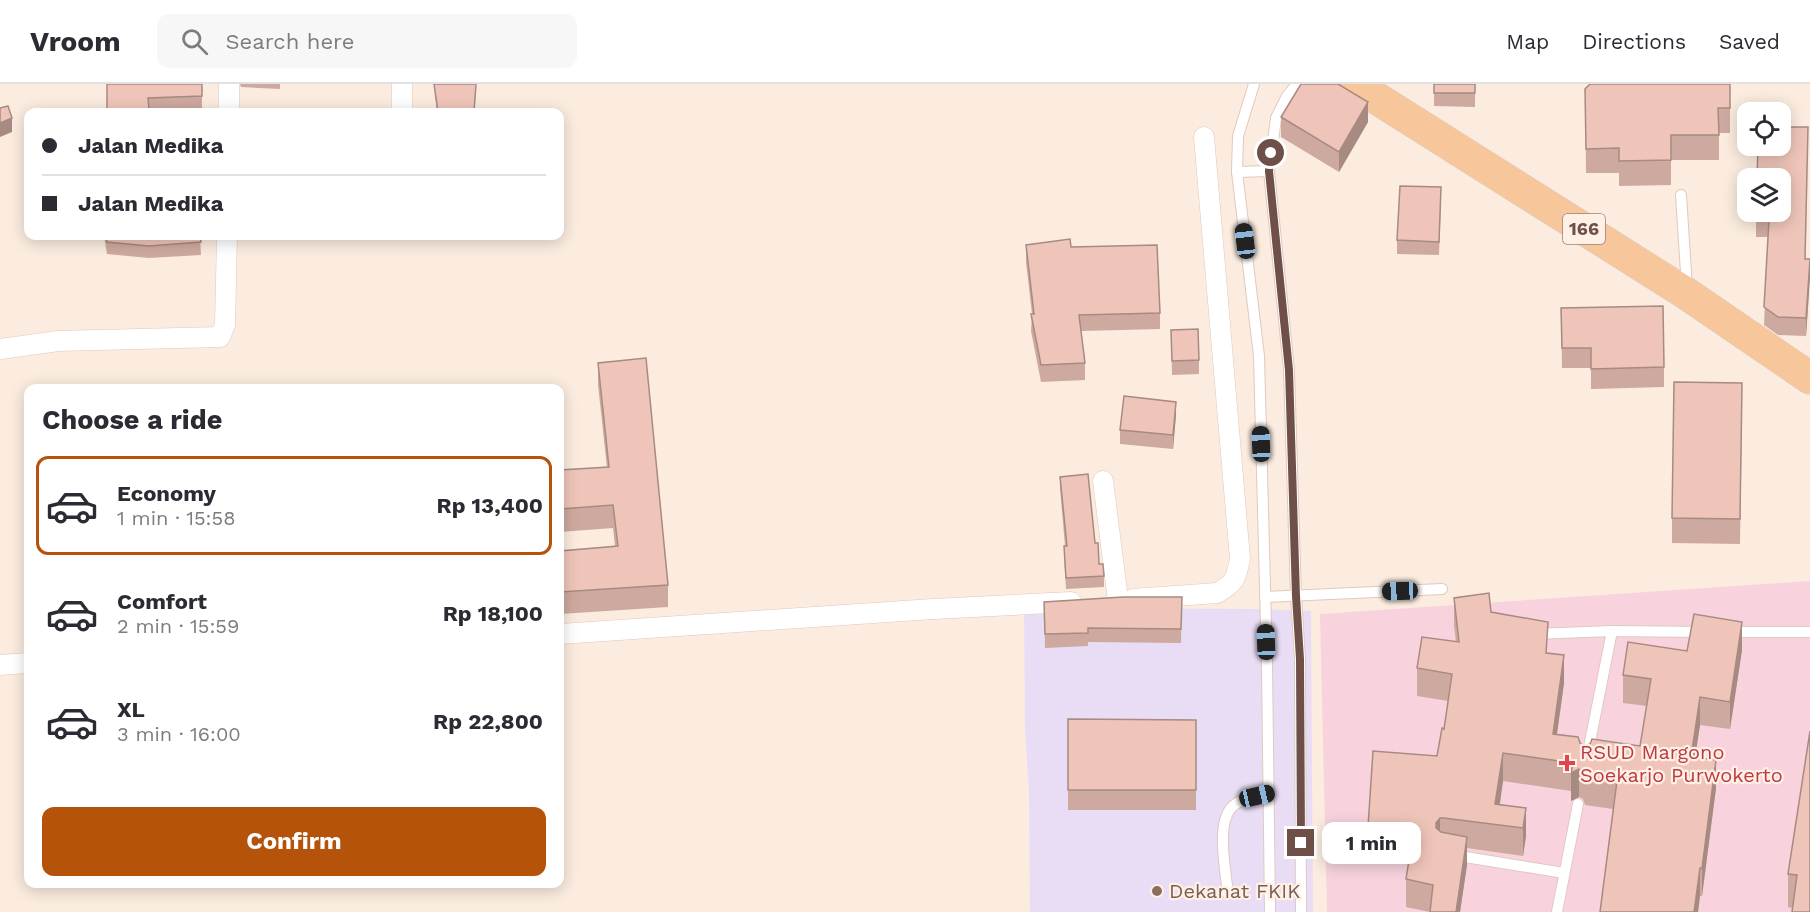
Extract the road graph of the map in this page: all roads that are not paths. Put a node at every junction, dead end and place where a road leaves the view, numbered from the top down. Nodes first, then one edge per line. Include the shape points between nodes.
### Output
1 (229, 84) edge
2 (402, 84) edge
3 (1254, 84) edge
4 (1297, 84) edge
5 (1354, 84) edge
6 (229, 108) edge
7 (402, 108) edge
8 (1204, 136) dead end
9 (1269, 171) junction
10 (1237, 172) junction
11 (1681, 195) dead end
12 (227, 240) edge
13 (1687, 294) junction
14 (0, 349) edge
15 (1810, 378) edge
16 (1103, 482) dead end
17 (1442, 589) dead end
18 (1296, 596) junction
19 (1265, 597) junction
20 (1118, 600) junction
21 (1612, 631) junction
22 (1810, 632) edge
23 (564, 634) edge
24 (1521, 635) edge
25 (24, 663) edge
26 (0, 665) edge
27 (1585, 766) edge
28 (1269, 793) junction
29 (1578, 804) dead end
30 (1443, 853) edge
31 (1563, 873) junction
32 (1228, 894) dead end
33 (1270, 912) edge
34 (1301, 912) edge
35 (1557, 912) edge

1 - 6 street
2 - 7 street
3 - 10 lane via 1238,136
4 - 9 lane via 1276,118
5 - 13 main road, 166
8 - 20 street via 1240,559 1235,580 1218,593
9 - 10 lane
9 - 18 lane via 1289,370
10 - 19 lane via 1258,356
11 - 13 lane
12 - 14 street via 225,325 220,337 58,341
13 - 15 main road, 166
16 - 20 street
17 - 18 lane
18 - 19 lane
18 - 34 lane via 1300,659
19 - 28 lane
20 - 23 street
21 - 22 lane
21 - 24 lane
21 - 27 lane
25 - 26 street
28 - 32 lane via 1245,799 1226,814 1222,833
28 - 33 lane
29 - 31 lane
30 - 31 lane
31 - 35 lane

